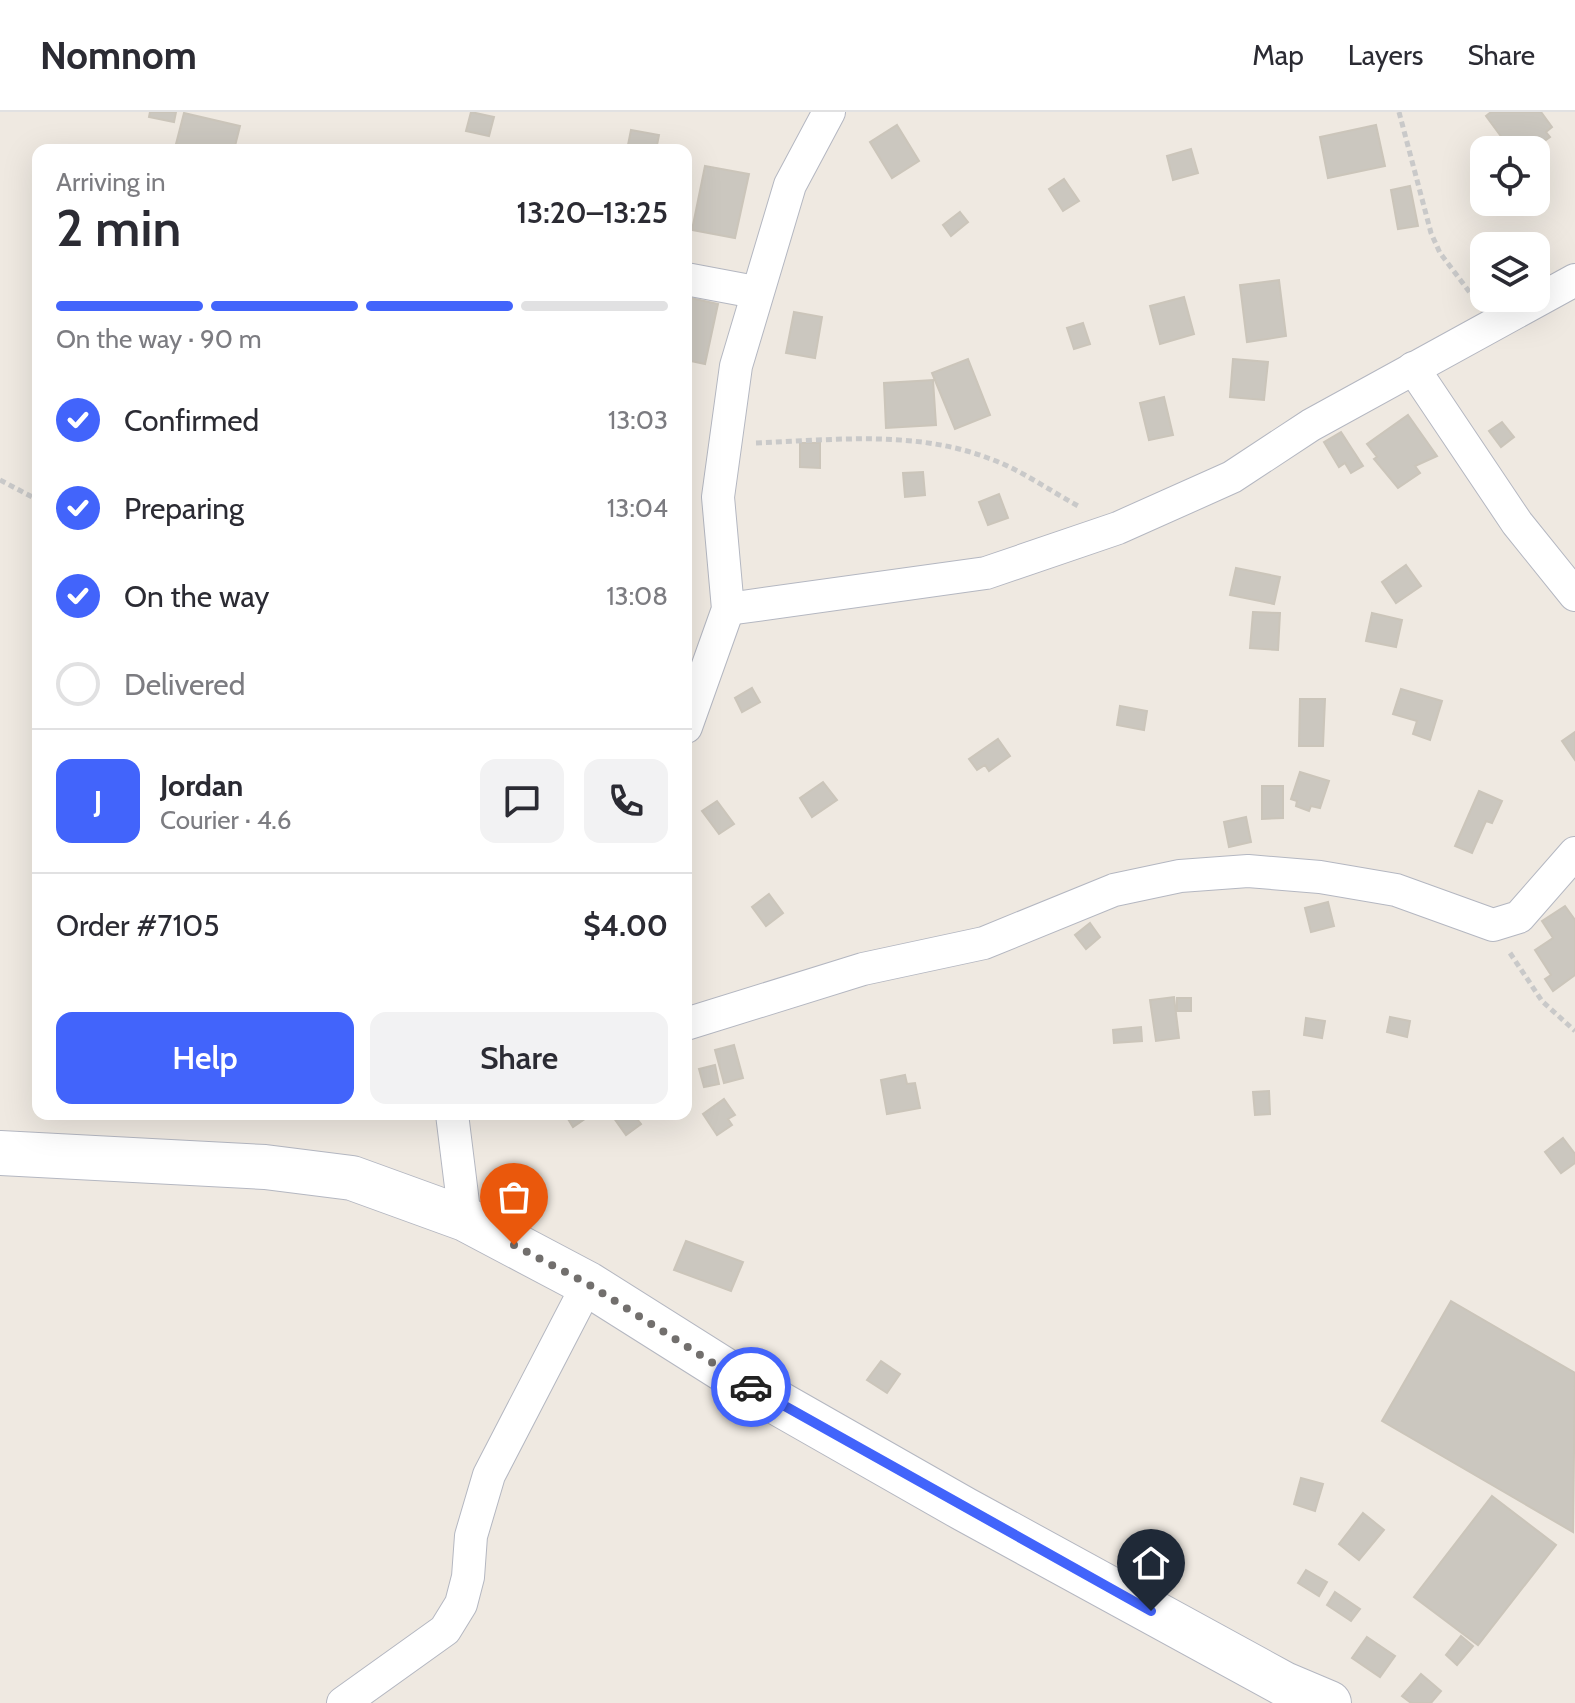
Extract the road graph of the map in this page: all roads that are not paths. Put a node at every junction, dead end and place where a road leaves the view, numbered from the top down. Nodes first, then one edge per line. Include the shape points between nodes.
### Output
1 (829, 112) edge
2 (692, 280) edge
3 (1575, 280) edge
4 (755, 292) junction
5 (1413, 368) junction
6 (1575, 595) edge
7 (728, 609) junction
8 (692, 710) edge
9 (1575, 853) edge
10 (692, 1022) edge
11 (453, 1120) edge
12 (0, 1153) edge
13 (465, 1219) junction
14 (588, 1284) junction
15 (343, 1703) edge
16 (1329, 1703) edge

1 - 4 street via 790,185
2 - 4 street
3 - 5 street
4 - 7 street via 736,366 718,497
5 - 6 street via 1517,523
5 - 7 street via 1232,477 1118,528 986,573
7 - 8 street
9 - 10 street via 1519,917 1493,925 1396,890 1320,877 1248,871 1180,876 1114,890 984,943 863,969
11 - 13 street
12 - 13 street via 265,1167 352,1178
13 - 14 street
14 - 15 street via 489,1475 471,1536 461,1604 445,1630
14 - 16 street via 764,1395 964,1509 1284,1684

